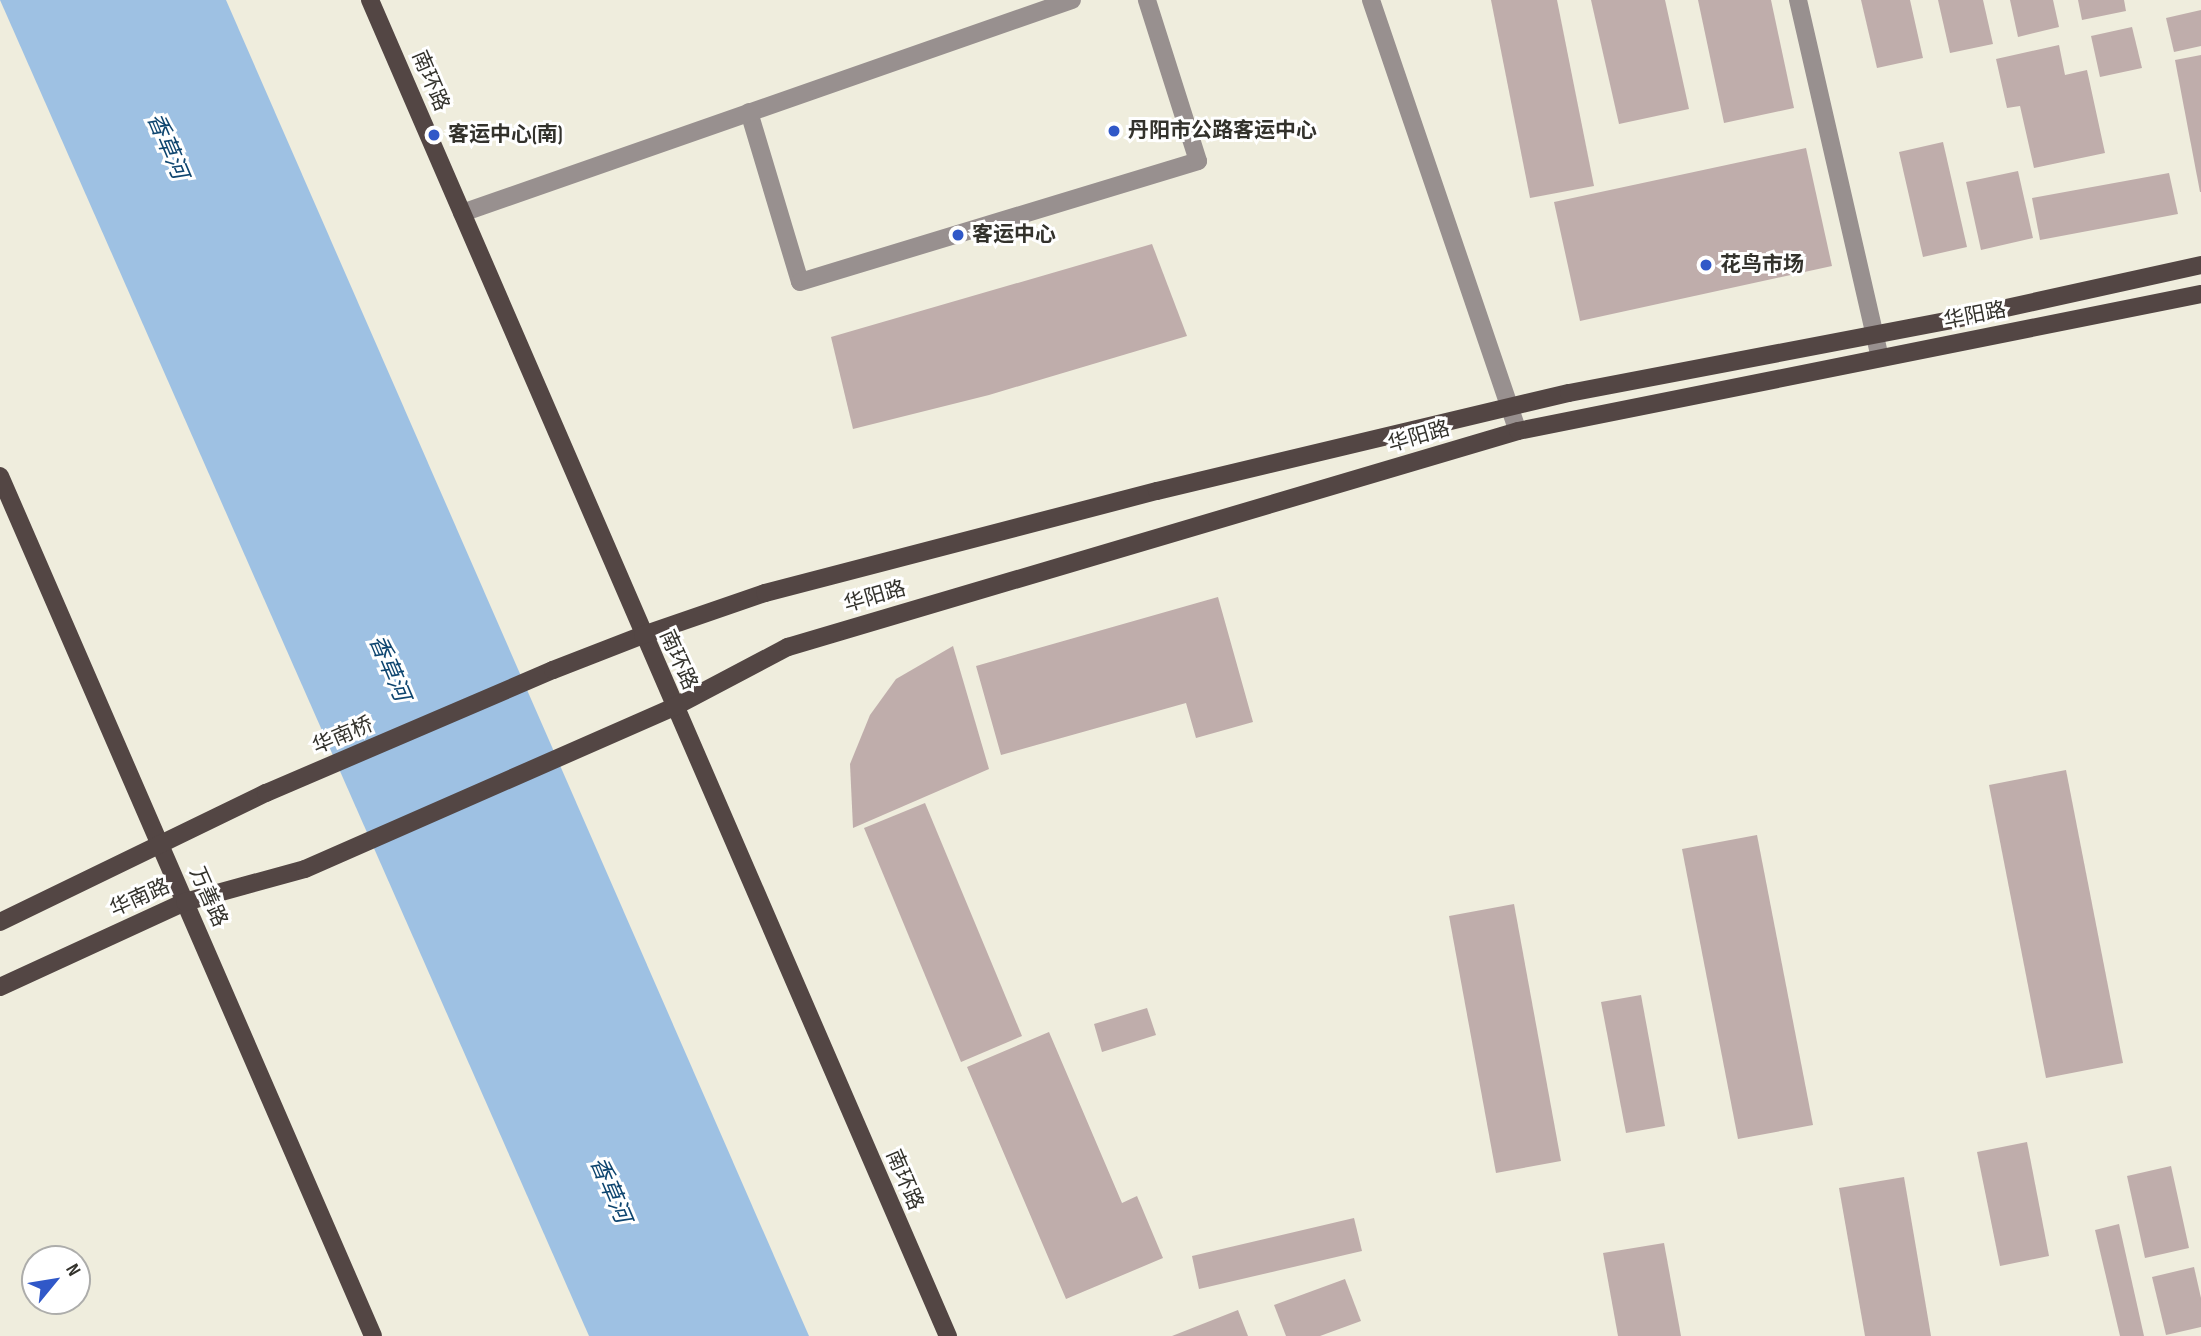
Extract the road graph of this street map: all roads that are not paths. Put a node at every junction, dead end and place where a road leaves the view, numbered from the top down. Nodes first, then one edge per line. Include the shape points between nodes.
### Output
1 (370, 0) edge
2 (1072, 0) edge
3 (1147, 0) edge
4 (1371, 0) edge
5 (1798, 0) edge
6 (749, 112) junction
7 (462, 213) junction
8 (2201, 265) edge
9 (2201, 294) edge
10 (1875, 335) junction
11 (1880, 358) junction
12 (1510, 407) junction
13 (1518, 431) junction
14 (0, 476) edge
15 (643, 635) junction
16 (674, 707) junction
17 (266, 793) joint
18 (160, 844) junction
19 (185, 902) junction
20 (0, 922) edge
21 (0, 987) edge
22 (373, 1336) edge
23 (948, 1336) edge

1 - 7 main road, 南环路
2 - 6 lane
3 - 6 lane via 1198,161 800,282
4 - 12 lane
5 - 10 lane
6 - 7 lane
7 - 15 main road, 南环路
8 - 10 main road
9 - 11 main road, 华阳路
10 - 11 lane
10 - 12 main road
11 - 13 main road, 华阳路
12 - 13 lane
12 - 15 main road via 1157,491 765,593
13 - 16 main road, 华阳路 via 788,647
14 - 18 main road, 万善路
15 - 16 main road, 南环路
15 - 17 main road, 华南桥
16 - 19 main road, 华南路 via 305,869
16 - 23 main road, 南环路
17 - 18 main road, 华南路
18 - 19 main road, 万善路
18 - 20 main road, 华南路
19 - 21 main road, 华南路
19 - 22 main road, 万善路

